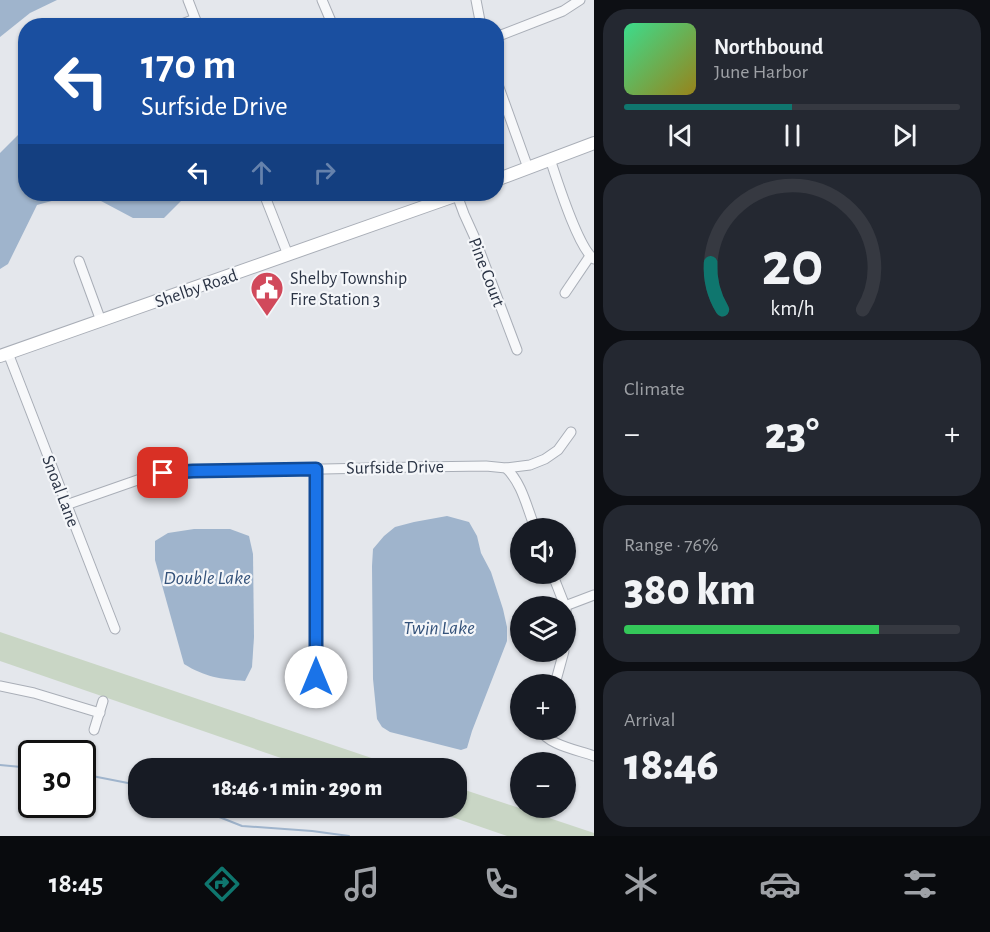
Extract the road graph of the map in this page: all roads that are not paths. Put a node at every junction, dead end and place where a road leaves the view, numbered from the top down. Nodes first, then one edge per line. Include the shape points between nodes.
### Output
1 (188, 0) edge
2 (322, 0) edge
3 (476, 0) edge
4 (580, 0) edge
5 (195, 18) edge
6 (330, 18) edge
7 (479, 18) edge
8 (504, 34) edge
9 (504, 101) edge
10 (594, 143) edge
11 (550, 159) junction
12 (528, 168) junction
13 (504, 177) edge
14 (267, 201) edge
15 (438, 201) edge
16 (460, 201) edge
17 (288, 255) junction
18 (592, 257) edge
19 (79, 261) dead end
20 (565, 293) dead end
21 (101, 321) junction
22 (517, 350) dead end
23 (4, 355) edge
24 (571, 432) dead end
25 (506, 468) junction
26 (316, 469) junction
27 (66, 505) junction
28 (531, 518) edge
29 (594, 595) edge
30 (576, 602) edge
31 (115, 629) dead end
32 (316, 677) dead end
33 (0, 686) edge
34 (103, 701) dead end
35 (100, 713) junction
36 (94, 730) dead end
37 (550, 740) edge
38 (594, 756) edge

1 - 5 street
2 - 6 street
3 - 7 street
4 - 8 street via 563,11
9 - 12 street
10 - 11 street
11 - 12 street
11 - 18 street via 578,236
12 - 13 street
14 - 17 street
15 - 17 street, Shelby Road
16 - 22 street, Pine Court
17 - 21 street, Shelby Road
18 - 20 street
19 - 21 street
21 - 23 street, Shelby Road
23 - 27 street, Snoal Lane
24 - 25 street, Surfside Drive via 558,450 545,459
25 - 26 street, Surfside Drive
25 - 28 street via 518,483
26 - 27 street, Surfside Drive via 163,473
26 - 32 street
27 - 31 street, Snoal Lane
29 - 30 street
33 - 35 street
34 - 35 street
35 - 36 street
37 - 38 street

